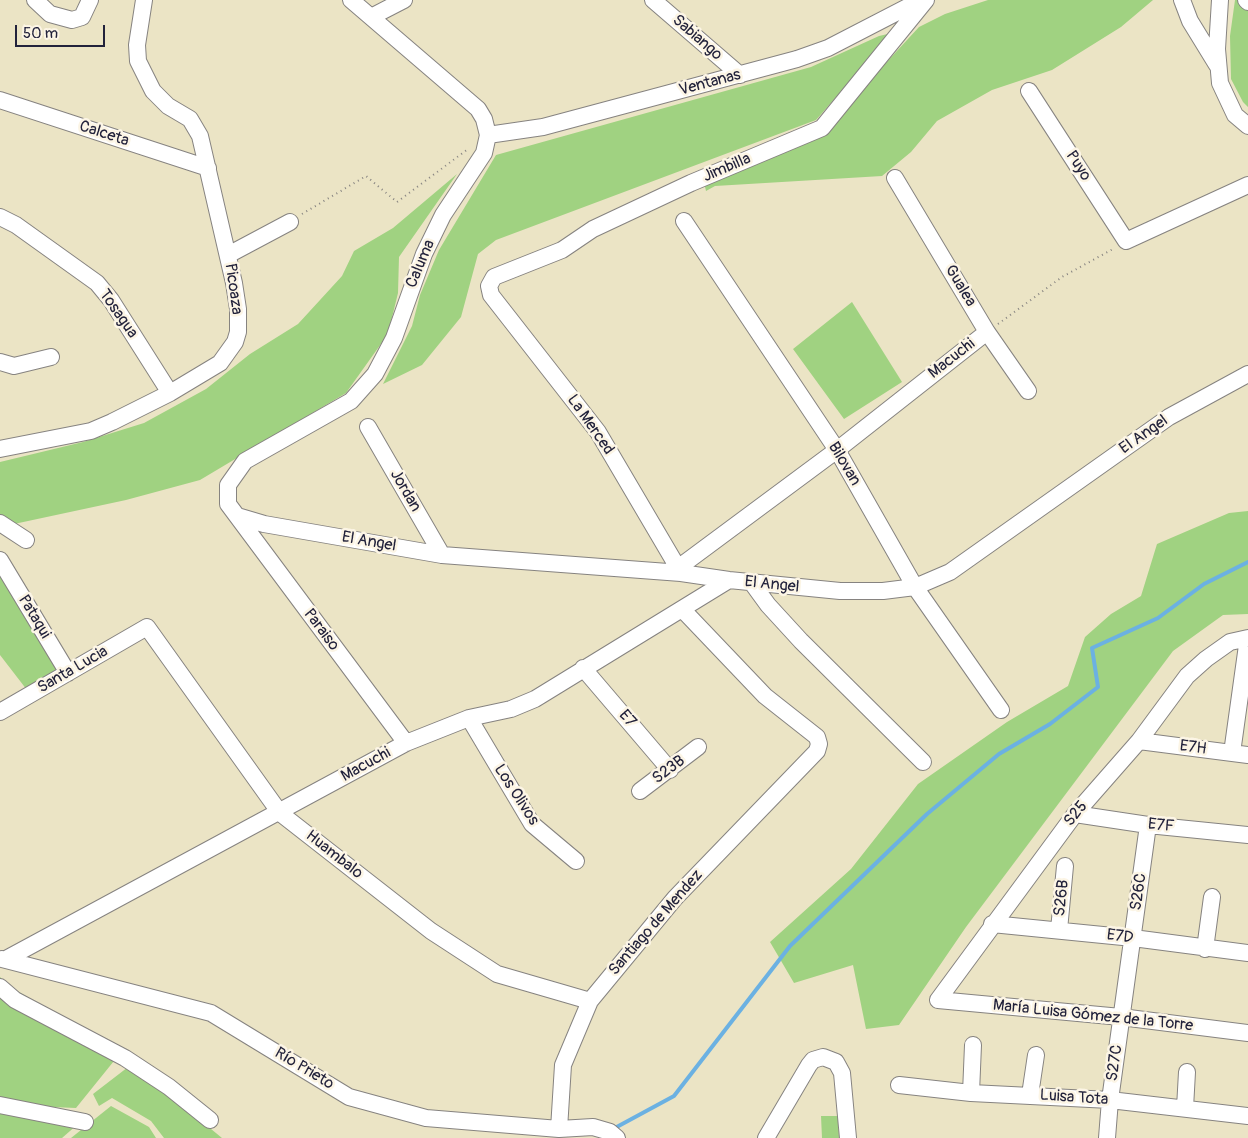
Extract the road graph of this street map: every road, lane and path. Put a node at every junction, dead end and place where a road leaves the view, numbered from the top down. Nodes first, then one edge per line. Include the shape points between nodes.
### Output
1 (35, 0) edge
2 (90, 0) edge
3 (144, 0) edge
4 (351, 0) edge
5 (404, 0) edge
6 (653, 0) edge
7 (921, 0) edge
8 (926, 0) edge
9 (1182, 0) edge
10 (1220, 0) edge
11 (371, 18) junction
12 (1219, 67) junction
13 (740, 75) junction
14 (1030, 90) dead end
15 (0, 100) edge
16 (1248, 126) edge
17 (488, 135) junction
18 (208, 168) junction
19 (895, 178) dead end
20 (1248, 185) edge
21 (0, 217) edge
22 (684, 221) dead end
23 (290, 222) joint
24 (1126, 241) junction
25 (228, 255) junction
26 (489, 286) joint
27 (987, 332) junction
28 (51, 358) dead end
29 (0, 362) edge
30 (1248, 374) edge
31 (1028, 391) dead end
32 (170, 393) junction
33 (368, 427) dead end
34 (0, 449) edge
35 (837, 450) junction
36 (237, 516) junction
37 (0, 523) edge
38 (26, 540) dead end
39 (442, 555) junction
40 (0, 560) edge
41 (679, 570) junction
42 (729, 580) junction
43 (752, 583) junction
44 (915, 588) junction
45 (682, 609) junction
46 (147, 627) joint
47 (1248, 638) edge
48 (583, 668) junction
49 (68, 673) junction
50 (1001, 710) dead end
51 (0, 712) edge
52 (469, 718) junction
53 (1139, 741) junction
54 (406, 743) junction
55 (698, 747) dead end
56 (1232, 753) junction
57 (1248, 755) edge
58 (923, 762) dead end
59 (670, 770) junction
60 (640, 792) dead end
61 (280, 813) junction
62 (1075, 814) junction
63 (1148, 825) junction
64 (1248, 835) edge
65 (576, 861) dead end
66 (1065, 866) dead end
67 (1212, 897) dead end
68 (992, 924) junction
69 (1059, 930) junction
70 (1133, 938) junction
71 (1205, 949) junction
72 (1248, 953) edge
73 (3, 959) edge
74 (0, 987) edge
75 (938, 1000) joint
76 (590, 1001) junction
77 (1121, 1017) junction
78 (1248, 1032) edge
79 (972, 1045) dead end
80 (1036, 1055) dead end
81 (1187, 1072) dead end
82 (899, 1085) dead end
83 (971, 1093) junction
84 (1030, 1095) junction
85 (1110, 1100) junction
86 (0, 1104) edge
87 (1185, 1108) junction
88 (1248, 1116) edge
89 (210, 1120) dead end
90 (85, 1122) dead end
91 (559, 1129) junction
92 (610, 1136) edge
93 (766, 1138) edge
94 (848, 1138) edge
95 (1107, 1138) edge

1 - 2 street via 57,18 72,20 82,17
3 - 18 street, Picoaza via 137,45 141,69 160,99 194,123
4 - 11 street
5 - 11 street
6 - 13 street, Sabiango
7 - 13 street, Ventanas via 828,48
8 - 26 street, Jimbilla via 822,128 682,187 593,229 562,250 494,277
9 - 12 street via 1195,30
10 - 12 street
11 - 17 street via 478,109
12 - 16 street via 1220,83 1235,114
13 - 17 street, Ventanas via 543,127
14 - 24 street, Puyo
15 - 18 street, Calceta
17 - 23 path via 397,202 366,176
17 - 36 street, Caluma via 484,153 443,215 424,254 394,338 375,374 350,401 245,461 228,485 228,504
18 - 25 street, Picoaza
19 - 27 street, Gualea
20 - 24 street
21 - 32 street, Tosagua via 16,225 97,284 111,300
22 - 35 street, Bilovan
23 - 25 street
24 - 27 path, Macuchi via 1062,278
25 - 32 street, Picoaza via 238,309 235,342 220,363
26 - 41 street, La Merced via 491,295 598,432
27 - 31 street, Gualea
27 - 35 street, Macuchi
28 - 29 street via 14,366
30 - 44 street, El Angel via 1170,417 950,572
32 - 34 street, Picoaza via 91,431
33 - 39 street, Jordan
35 - 41 street, Macuchi
35 - 44 street, Bilovan
36 - 39 street, El Angel via 264,524
36 - 54 street, Paraiso
37 - 38 street
39 - 41 street, El Angel
40 - 49 street, Pataqui
41 - 42 street, El Angel
42 - 43 street, El Angel
42 - 45 street, Macuchi
43 - 44 street, El Angel via 840,591
43 - 58 street via 801,641
44 - 50 street, Bilovan
45 - 48 street, Macuchi
45 - 76 street, Santiago de Mendez via 765,696 817,737 819,744 817,751 675,898
46 - 49 street, Santa Lucia
46 - 61 street, Huambalo
47 - 53 street, S25 via 1230,642 1187,676
47 - 56 street
48 - 52 street, Macuchi via 511,709
48 - 59 street, E7
49 - 51 street, Santa Lucia
52 - 54 street, Macuchi
52 - 65 street, Los Olivos via 532,824
53 - 56 street, E7H
53 - 62 street, S25
54 - 61 street, Macuchi
55 - 59 street, S23B
56 - 57 street, E7H
59 - 60 street, S23B
61 - 73 street, Macuchi
61 - 76 street, Huambalo via 431,931 497,974
62 - 63 street, E7F
62 - 68 street, S25
63 - 64 street, E7F
63 - 70 street, S26C
66 - 69 street, S26B
67 - 71 street
68 - 69 street, E7D
68 - 75 street, S25
69 - 70 street, E7D
70 - 71 street, E7D
70 - 77 street, S26C
71 - 72 street, E7D
73 - 91 street, Río Prieto via 212,1013 348,1097 426,1118
74 - 89 street via 15,1000 125,1058
75 - 77 street, María Luisa Gómez de la Torre
76 - 91 street, Santiago de Mendez via 563,1065
77 - 78 street, María Luisa Gómez de la Torre
77 - 85 street, S27C
79 - 83 street
80 - 84 street
81 - 87 street
82 - 83 street, Luisa Tota
83 - 84 street, Luisa Tota
84 - 85 street, Luisa Tota
85 - 87 street, Luisa Tota
85 - 95 street, S27C
86 - 90 street
87 - 88 street, Luisa Tota
91 - 92 street, Río Prieto via 593,1127
93 - 94 street via 805,1071 813,1060 823,1057 836,1062 842,1073

